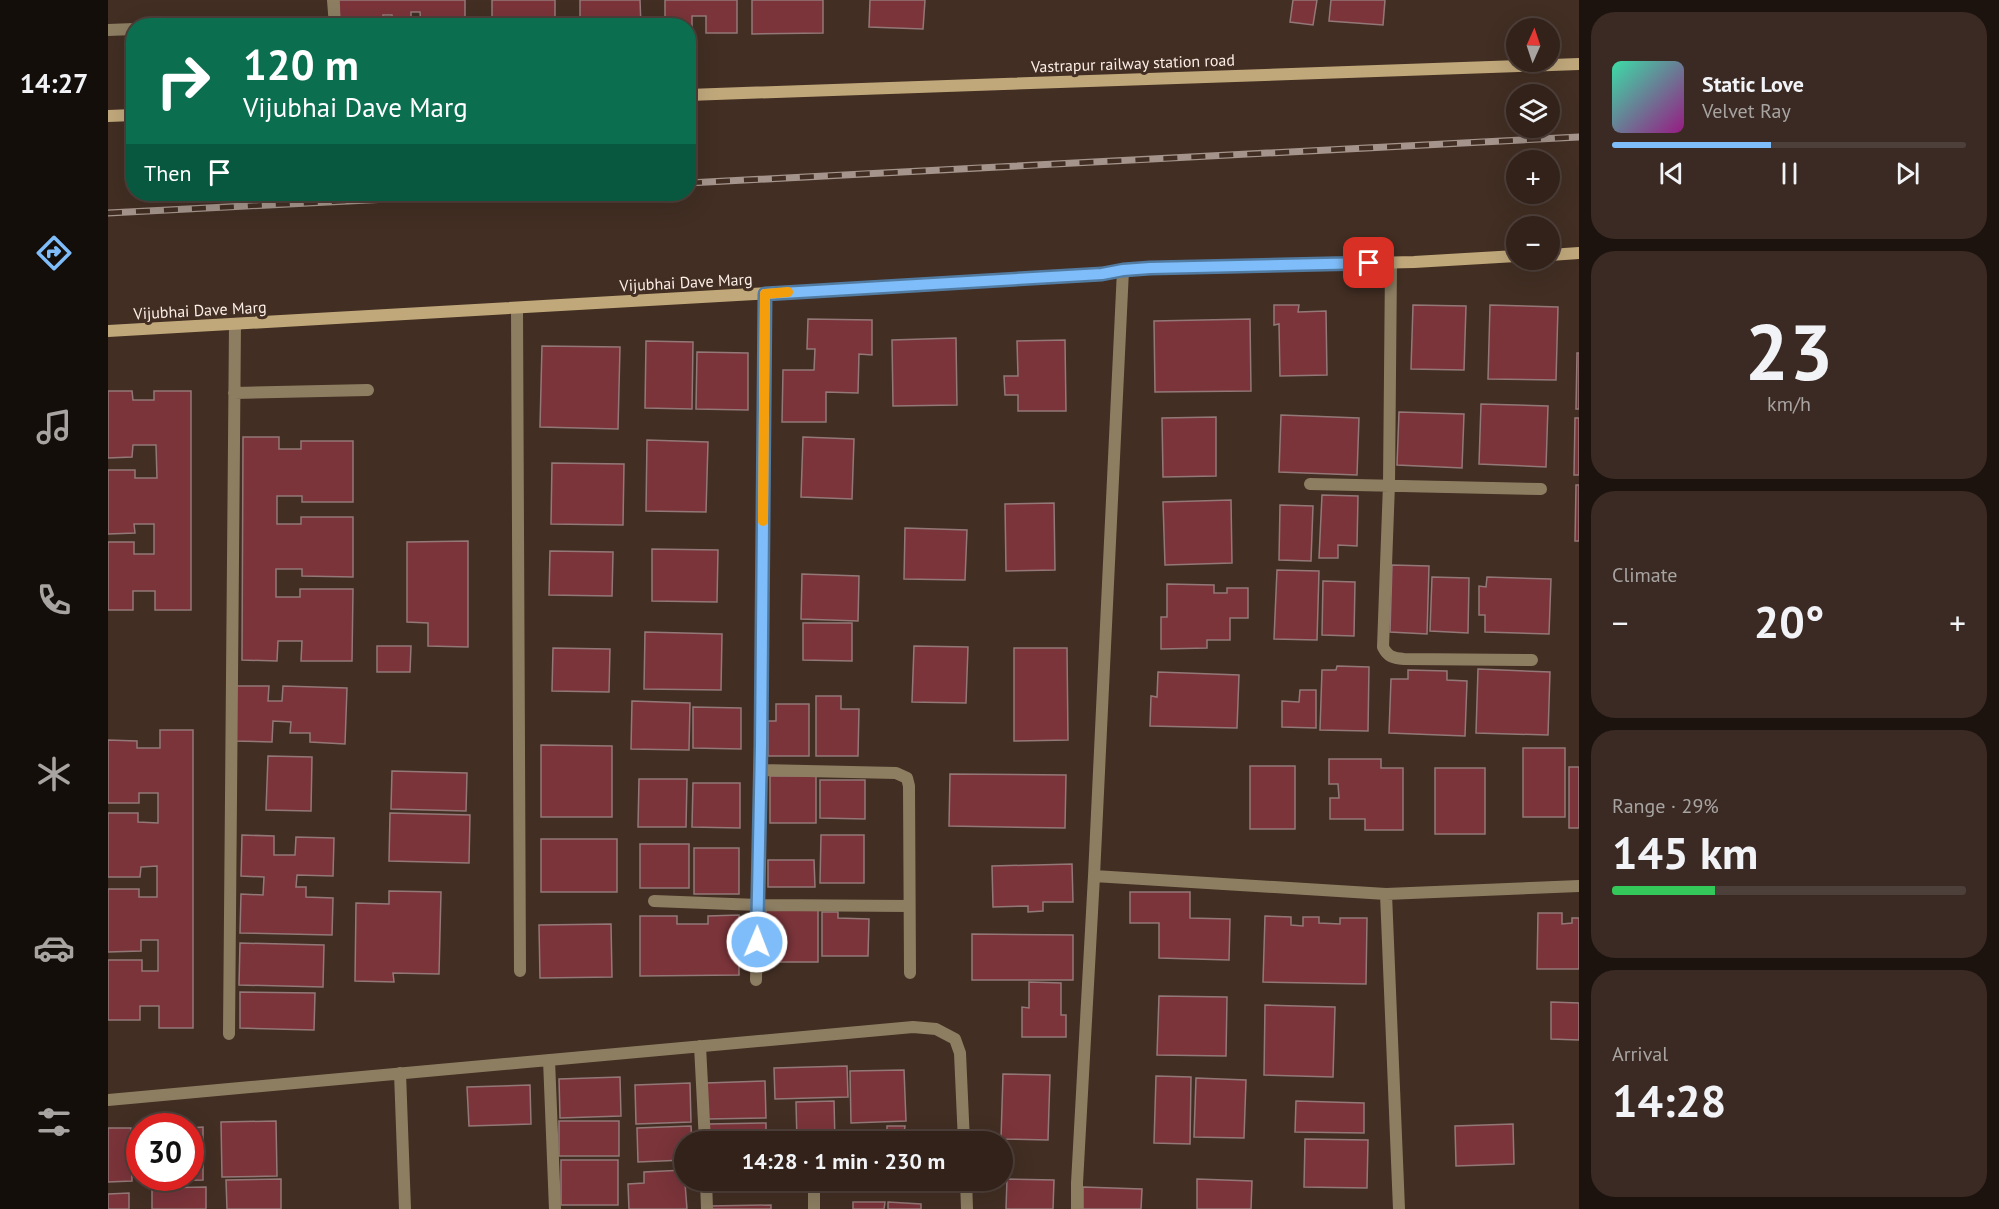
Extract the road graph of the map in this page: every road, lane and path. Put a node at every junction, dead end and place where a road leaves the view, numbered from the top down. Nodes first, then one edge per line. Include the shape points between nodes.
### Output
1 (333, 0) edge
2 (334, 18) edge
3 (126, 29) edge
4 (108, 30) edge
5 (1579, 64) edge
6 (696, 95) edge
7 (126, 115) edge
8 (108, 116) edge
9 (1579, 253) edge
10 (1560, 254) edge
11 (1506, 257) edge
12 (1391, 263) junction
13 (1123, 270) junction
14 (765, 294) junction
15 (517, 308) junction
16 (235, 324) junction
17 (108, 331) edge
18 (368, 390) dead end
19 (234, 393) junction
20 (1310, 484) dead end
21 (1389, 484) junction
22 (1541, 489) dead end
23 (1532, 660) dead end
24 (761, 770) junction
25 (1094, 876) junction
26 (1579, 885) edge
27 (1386, 894) junction
28 (654, 901) dead end
29 (758, 905) junction
30 (909, 906) junction
31 (520, 971) dead end
32 (910, 973) dead end
33 (756, 980) dead end
34 (229, 1034) dead end
35 (700, 1046) junction
36 (549, 1060) junction
37 (400, 1073) junction
38 (108, 1100) edge
39 (704, 1131) edge
40 (964, 1131) edge
41 (706, 1191) edge
42 (814, 1191) edge
43 (966, 1191) edge
44 (405, 1209) edge
45 (555, 1209) edge
46 (707, 1209) edge
47 (814, 1209) edge
48 (967, 1209) edge
49 (1077, 1209) edge
50 (1399, 1209) edge

1 - 2 street
3 - 4 street
5 - 6 street, Vastrapur railway station road
7 - 8 street
9 - 10 street
11 - 12 street, Vijubhai Dave Marg
12 - 13 street, Vijubhai Dave Marg
12 - 21 street
13 - 14 street, Vijubhai Dave Marg
13 - 25 street
14 - 15 street, Vijubhai Dave Marg
14 - 24 street
15 - 16 street, Vijubhai Dave Marg
15 - 31 street
16 - 17 street, Vijubhai Dave Marg
16 - 19 street
18 - 19 street
19 - 34 street
20 - 21 street
21 - 22 street
21 - 23 street via 1383,637 1387,654 1404,660
24 - 29 street
24 - 30 street via 896,773 907,778
25 - 27 street
25 - 49 street
26 - 27 street
27 - 50 street
28 - 29 street
29 - 30 street
29 - 33 street
30 - 32 street
35 - 36 street
35 - 39 street
35 - 40 street via 913,1027 936,1029 955,1039 960,1053
36 - 37 street
36 - 45 street
37 - 38 street
37 - 44 street
41 - 46 street
42 - 47 street
43 - 48 street

